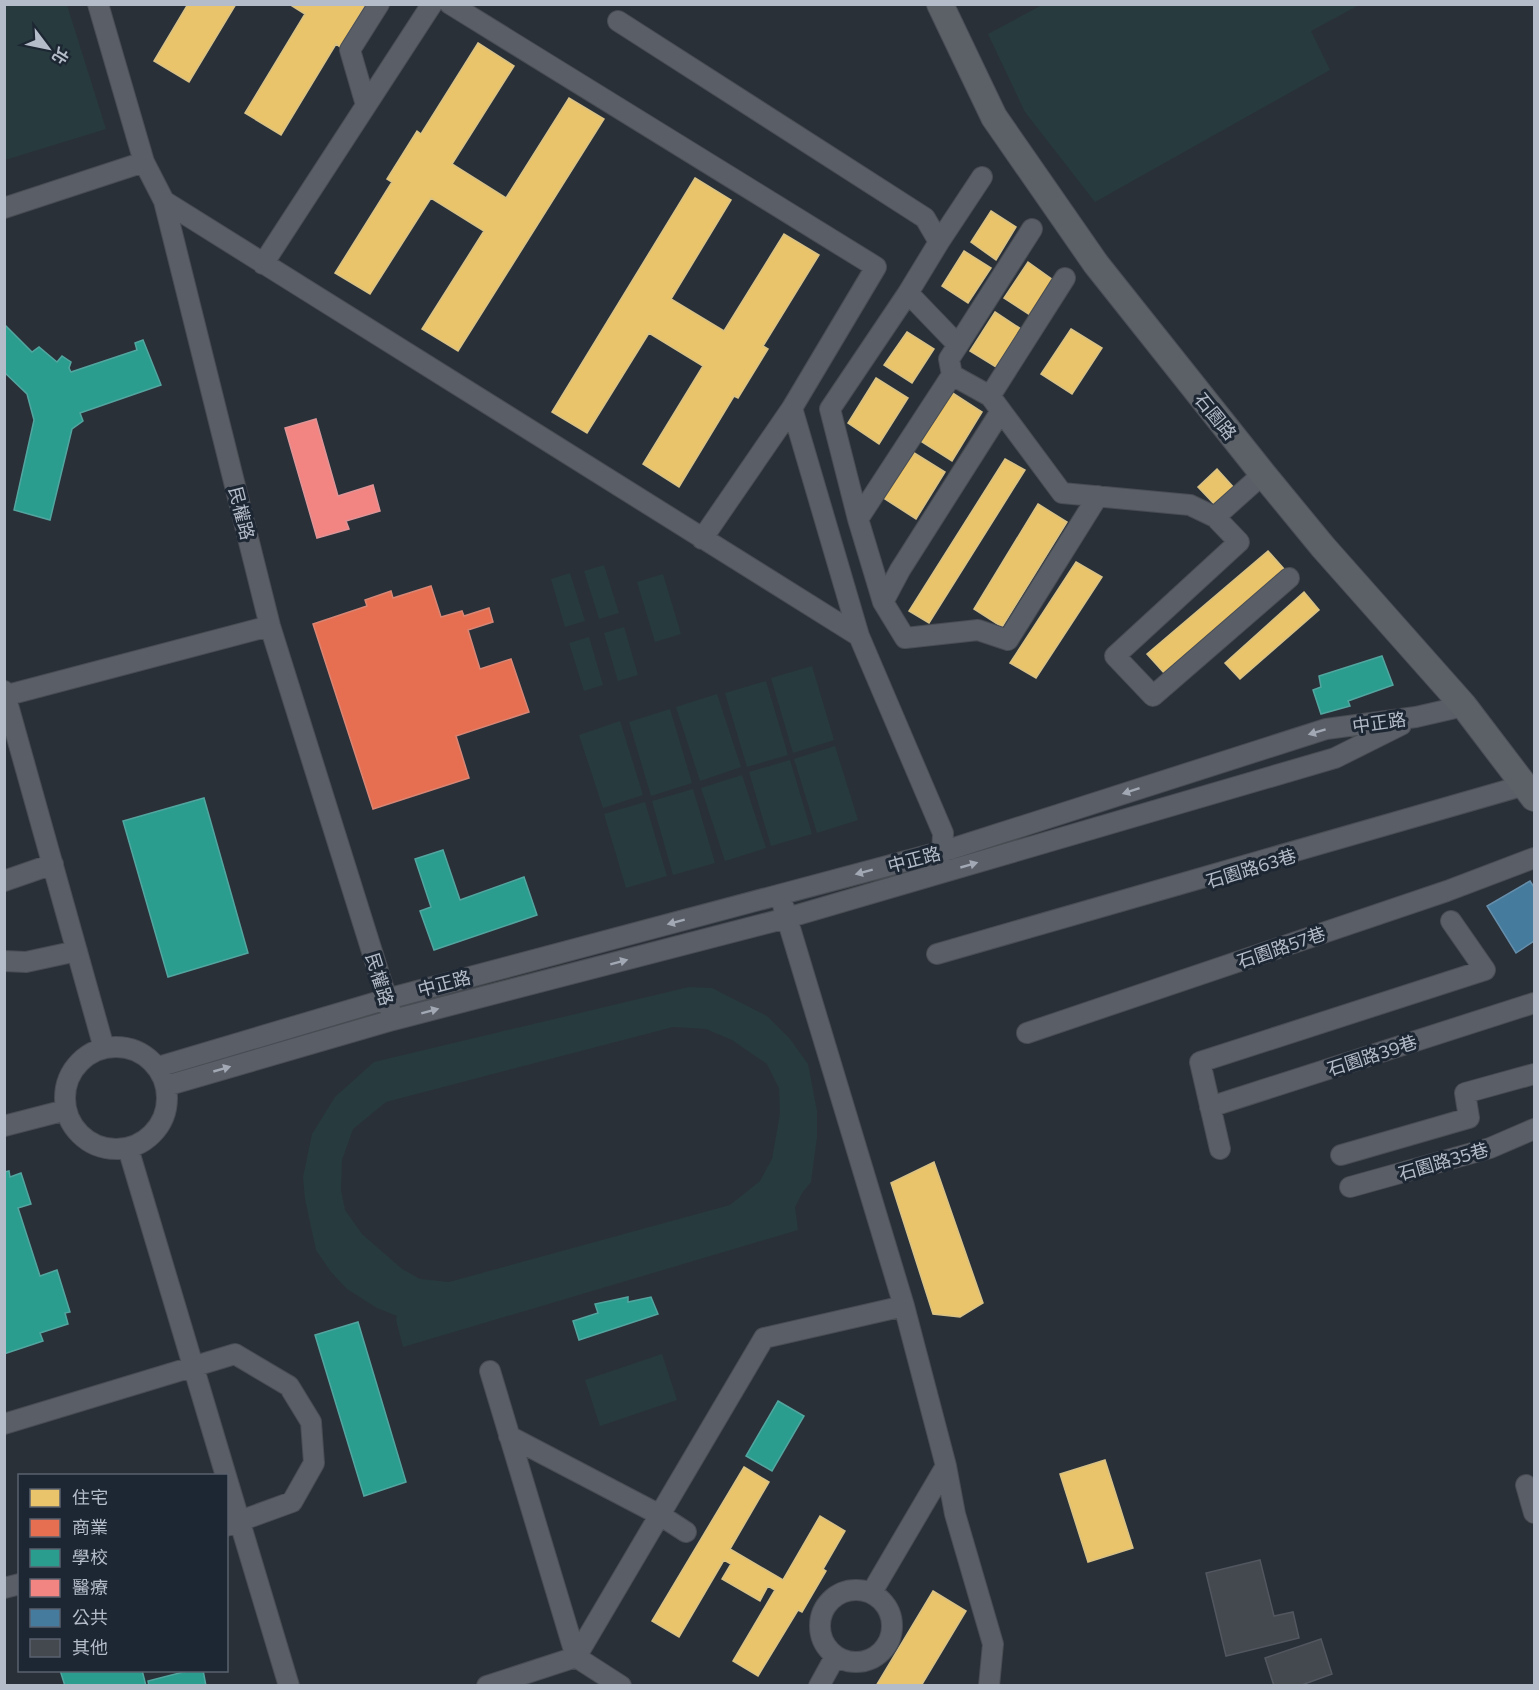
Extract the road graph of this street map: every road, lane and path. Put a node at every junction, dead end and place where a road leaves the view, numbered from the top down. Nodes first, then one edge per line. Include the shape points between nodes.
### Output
1 (98, 4) edge
2 (379, 4) edge
3 (432, 4) edge
4 (450, 4) edge
5 (940, 4) edge
6 (618, 21) dead end
7 (366, 105) junction
8 (144, 162) junction
9 (982, 177) dead end
10 (164, 201) junction
11 (4, 208) edge
12 (1032, 229) dead end
13 (939, 242) junction
14 (263, 264) junction
15 (1065, 278) dead end
16 (908, 292) junction
17 (958, 345) junction
18 (952, 375) junction
19 (995, 403) junction
20 (792, 408) junction
21 (1263, 474) junction
22 (1098, 496) junction
23 (1215, 517) junction
24 (858, 519) junction
25 (702, 539) junction
26 (1289, 578) dead end
27 (884, 602) junction
28 (270, 627) junction
29 (859, 636) junction
30 (5, 694) edge
31 (1464, 706) junction
32 (1416, 717) junction
33 (1530, 792) edge
34 (1534, 858) edge
35 (53, 864) junction
36 (941, 873) junction
37 (4, 881) edge
38 (779, 894) junction
39 (788, 918) junction
40 (1451, 921) dead end
41 (77, 951) junction
42 (976, 951) dead end
43 (937, 954) dead end
44 (4, 961) edge
45 (387, 999) junction
46 (1534, 1003) edge
47 (393, 1020) junction
48 (1028, 1033) dead end
49 (104, 1048) junction
50 (158, 1067) junction
51 (1534, 1074) edge
52 (166, 1086) junction
53 (1210, 1107) junction
54 (66, 1110) junction
55 (4, 1126) edge
56 (1534, 1129) edge
57 (128, 1148) junction
58 (1220, 1149) dead end
59 (1341, 1155) dead end
60 (1350, 1187) dead end
61 (904, 1306) junction
62 (194, 1368) junction
63 (490, 1371) dead end
64 (4, 1424) edge
65 (509, 1436) junction
66 (946, 1466) junction
67 (225, 1474) edge
68 (1526, 1485) dead end
69 (228, 1490) edge
70 (1534, 1513) edge
71 (660, 1515) junction
72 (233, 1524) edge
73 (686, 1532) dead end
74 (872, 1592) junction
75 (576, 1657) junction
76 (835, 1657) junction
77 (290, 1686) edge
78 (487, 1686) edge
79 (621, 1686) edge
80 (819, 1686) edge
81 (989, 1686) edge

1 - 8 lane, 民權路
2 - 7 lane via 350,50
3 - 7 lane
4 - 20 lane via 876,267
5 - 21 main road, 石園路 via 994,117 1096,264
6 - 13 lane via 925,218
7 - 14 lane
8 - 10 lane, 民權路
8 - 11 lane
9 - 13 lane
10 - 14 lane
10 - 28 lane, 民權路
12 - 17 lane
13 - 16 lane
14 - 25 lane
15 - 19 lane
16 - 17 lane
16 - 24 lane via 830,409
17 - 18 lane via 949,359
18 - 19 lane
18 - 24 lane
19 - 22 lane via 1062,493
19 - 27 lane
20 - 25 lane
20 - 29 lane
21 - 23 lane
21 - 31 main road, 石園路
22 - 23 lane via 1190,505
22 - 27 lane via 1008,640 978,630 905,638
23 - 26 lane via 1239,542 1115,656 1153,696
24 - 27 lane
25 - 29 lane
28 - 30 lane
28 - 45 lane, 民權路
29 - 36 lane via 943,833
30 - 35 lane
31 - 32 lane
31 - 33 main road, 石園路
36 -> 32 lane, 中正路 via 1335,758
32 -> 38 lane, 中正路 via 1326,729 951,849
33 - 42 lane, 石園路63巷
33 - 43 lane
34 - 48 lane, 石園路57巷
35 - 37 lane
35 - 41 lane
36 - 39 lane, 中正路
38 - 39 lane
38 -> 45 lane, 中正路
47 -> 39 lane, 中正路
39 - 61 lane
40 - 53 lane via 1485,970 1200,1062
41 - 44 lane via 26,962
41 - 49 lane
45 - 47 lane, 民權路
45 - 50 lane, 中正路
46 - 53 lane, 石園路39巷
52 -> 47 lane, 中正路
49 - 50 lane via 134,1049
49 - 54 lane via 77,1064 65,1094
50 - 52 lane
51 - 59 lane via 1465,1093 1469,1118
52 - 57 lane via 168,1102 164,1117 143,1142
53 - 58 lane
54 - 55 lane
54 - 57 lane via 82,1137 112,1149
56 - 60 lane, 石園路35巷 via 1490,1148
57 - 62 lane
61 - 66 lane
61 - 71 lane via 764,1338
62 - 64 lane
62 - 67 lane
62 - 72 lane via 235,1354 289,1386 311,1422 314,1463 292,1502
63 - 65 lane
65 - 71 lane
65 - 75 lane
66 - 74 lane
66 - 81 lane via 955,1514 993,1644
68 - 70 lane
69 - 72 lane
71 - 73 lane
71 - 75 lane
72 - 77 lane
74 - 76 lane via 846,1590 829,1601 819,1620 822,1641
74 - 76 lane via 885,1602 893,1622 889,1642 875,1658 855,1664
75 - 78 lane
75 - 79 lane
76 - 80 lane

